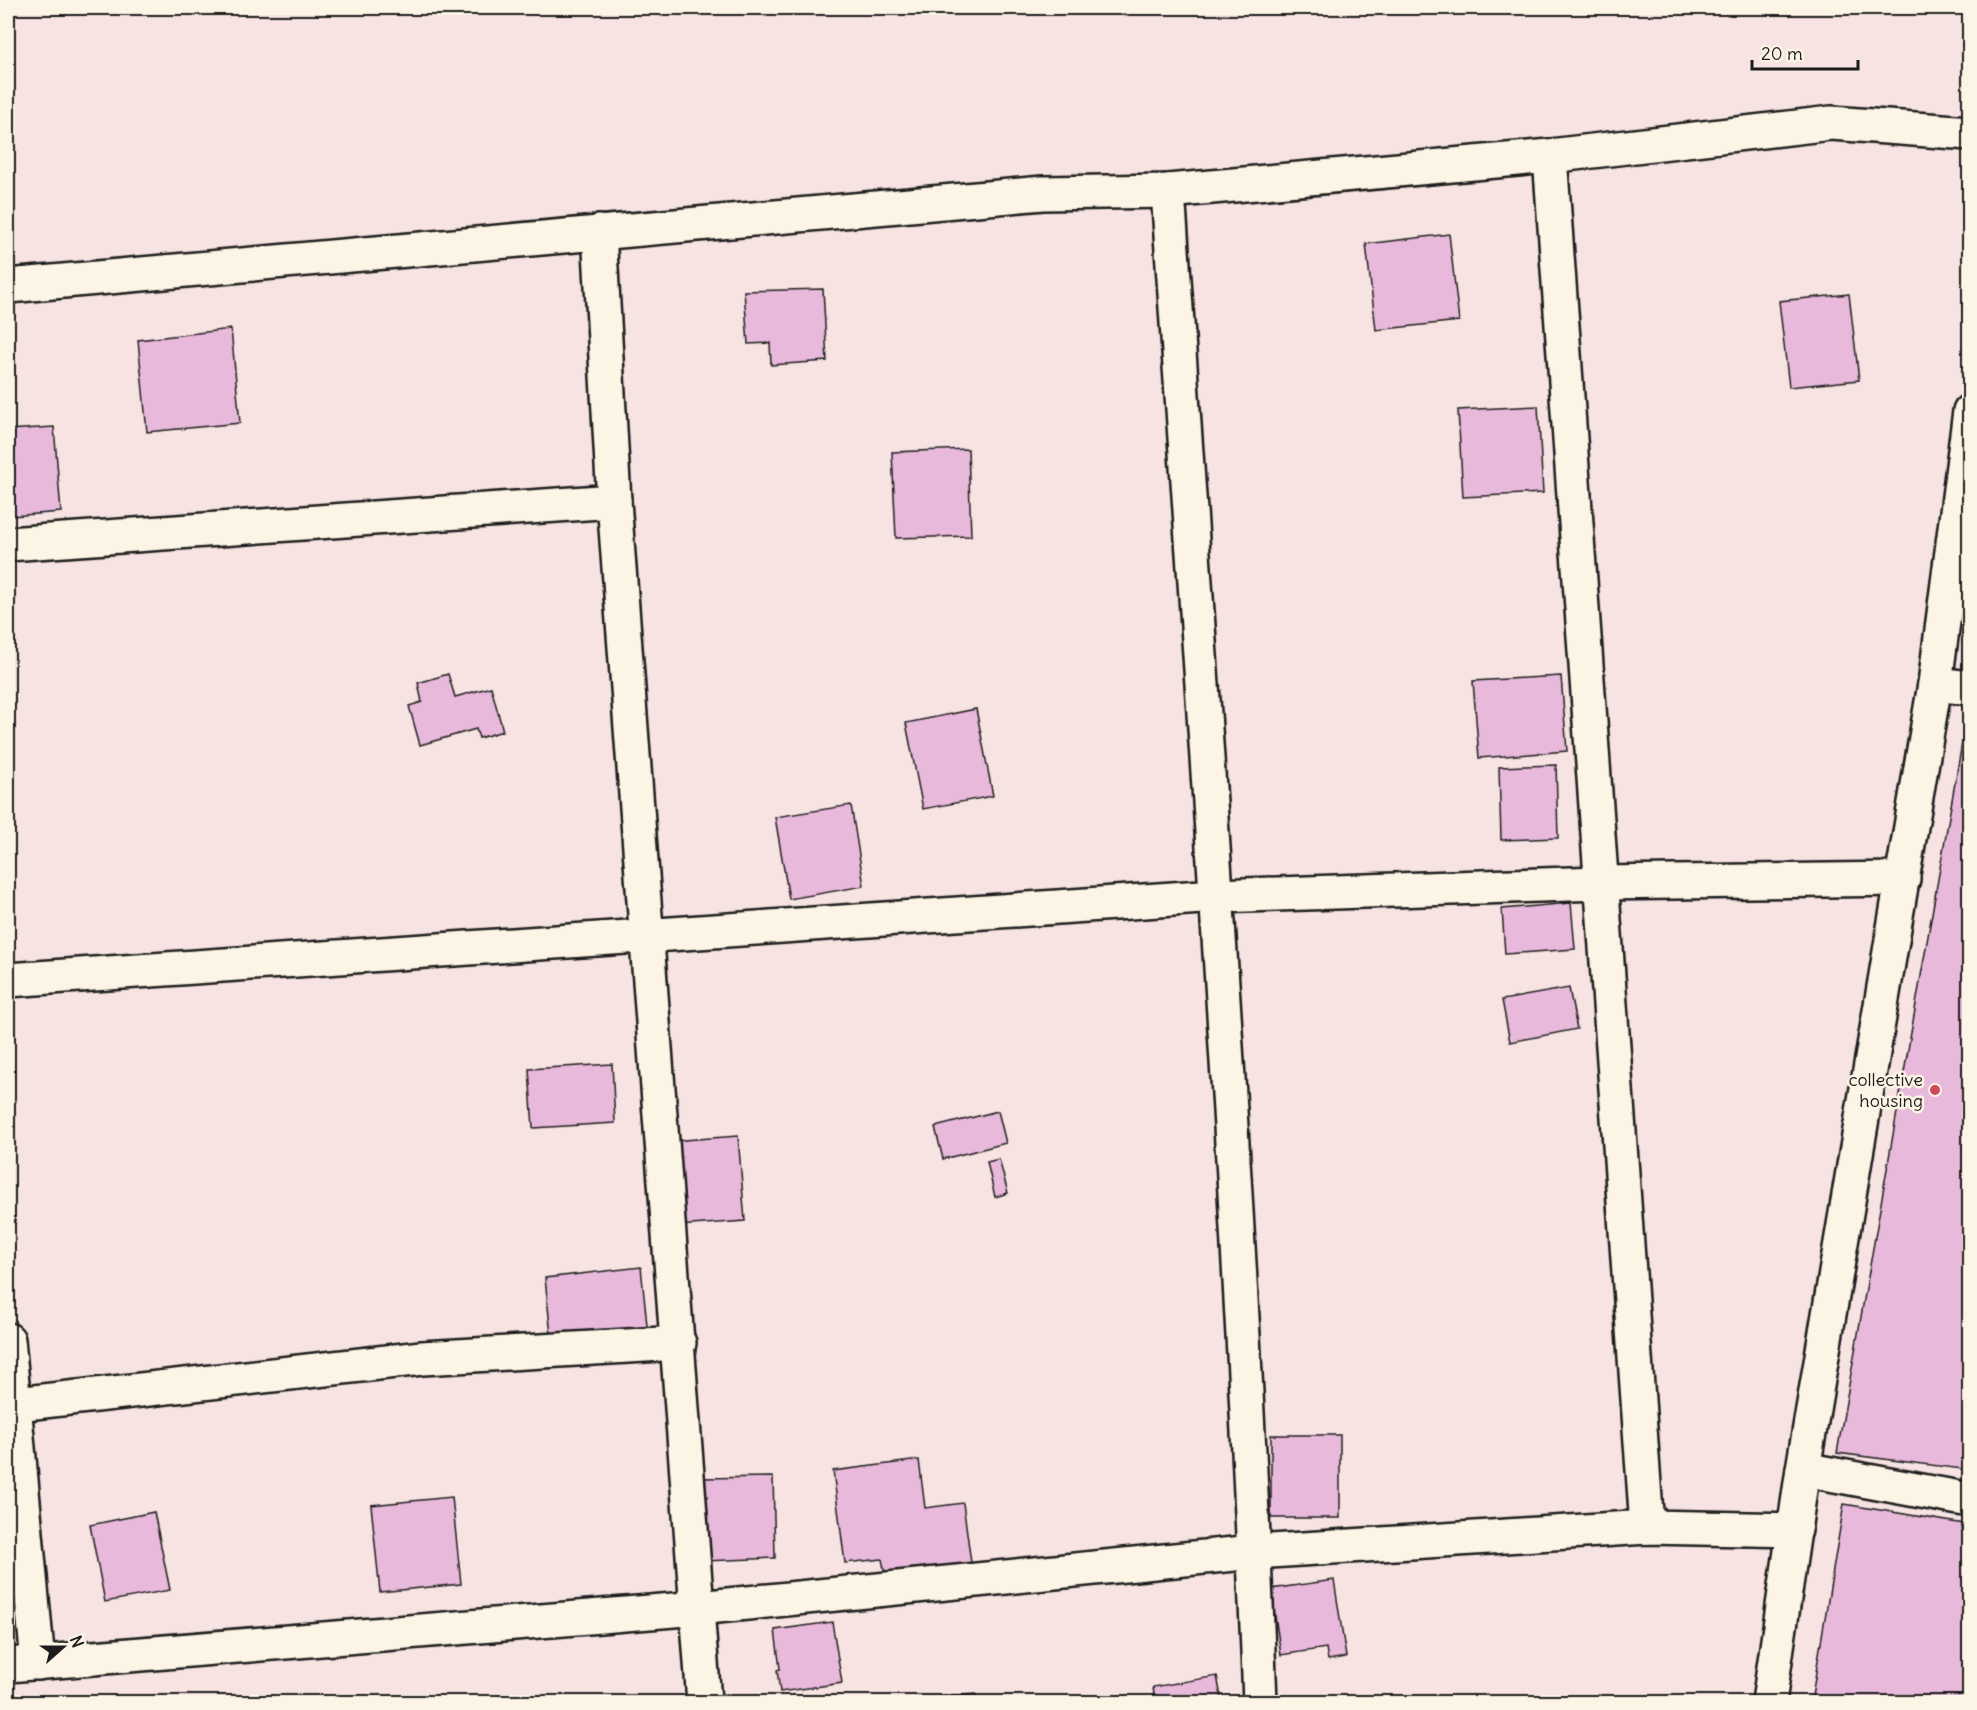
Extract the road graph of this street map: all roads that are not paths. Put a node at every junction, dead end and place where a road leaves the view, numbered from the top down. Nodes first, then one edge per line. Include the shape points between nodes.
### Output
1 (1970, 133) edge
2 (1550, 156) junction
3 (1168, 191) junction
4 (599, 232) junction
5 (8, 286) edge
6 (1970, 411) edge
7 (614, 501) junction
8 (8, 544) edge
9 (1935, 684) junction
10 (1970, 688) edge
11 (1903, 879) junction
12 (1601, 883) junction
13 (1216, 896) junction
14 (647, 934) junction
15 (8, 980) edge
16 (8, 1340) edge
17 (679, 1343) junction
18 (10, 1404) edge
19 (1803, 1469) junction
20 (1970, 1500) edge
21 (1647, 1527) junction
22 (1795, 1530) junction
23 (1254, 1552) junction
24 (698, 1608) junction
25 (23, 1664) edge
26 (704, 1702) edge
27 (1260, 1702) edge
28 (1769, 1702) edge

1 - 2 street via 1831,123
2 - 3 street
2 - 12 street
3 - 4 street via 1043,193
3 - 13 street
4 - 5 street
4 - 7 street
6 - 9 street
7 - 8 street
7 - 14 street
9 - 10 street
9 - 11 street
11 - 12 street
11 - 19 street
12 - 13 street
12 - 21 street
13 - 14 street
13 - 23 street
14 - 15 street
14 - 17 street
16 - 18 street
17 - 18 street via 422,1358
17 - 24 street
18 - 25 street
19 - 20 street
19 - 22 street
21 - 22 street
21 - 23 street
22 - 28 street
23 - 24 street
23 - 27 street
24 - 25 street
24 - 26 street

